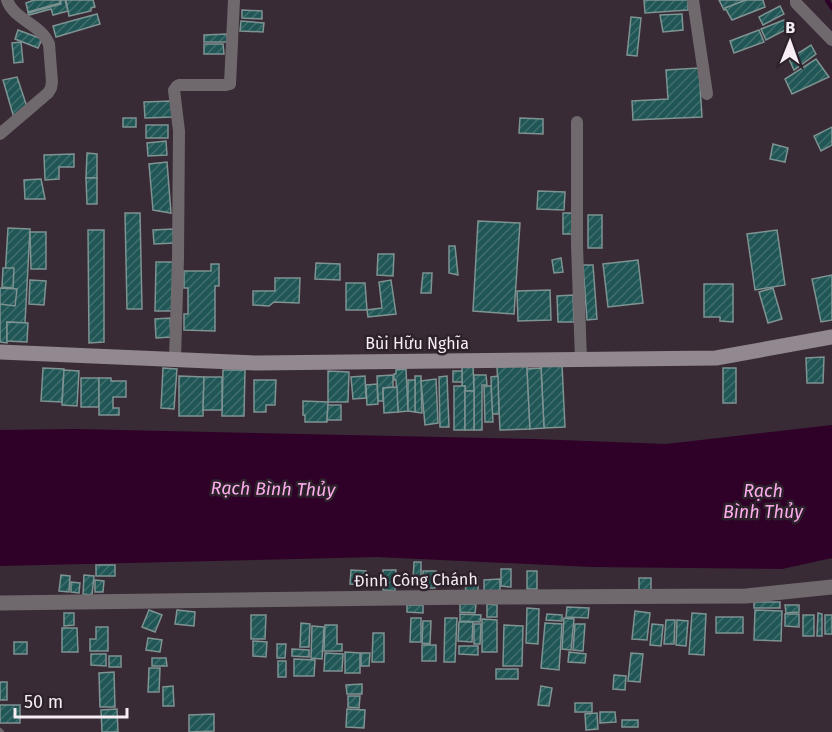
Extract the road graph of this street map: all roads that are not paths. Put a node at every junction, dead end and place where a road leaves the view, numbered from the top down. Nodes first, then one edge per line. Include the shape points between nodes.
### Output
1 (7, 0) edge
2 (234, 0) edge
3 (693, 0) edge
4 (796, 0) edge
5 (832, 40) edge
6 (707, 94) dead end
7 (577, 122) dead end
8 (0, 134) edge
9 (832, 337) edge
10 (0, 352) edge
11 (175, 359) junction
12 (582, 360) junction
13 (832, 586) edge
14 (0, 603) edge

1 - 8 street via 11,10 47,39 52,82 48,93
2 - 11 street via 230,84 179,85 174,90 179,131
3 - 6 street
4 - 5 street
7 - 12 street
9 - 12 main road, Bùi Hữu Nghĩa via 716,358
10 - 11 main road, Bùi Hữu Nghĩa
11 - 12 main road, Bùi Hữu Nghĩa via 256,363
13 - 14 street, Đinh Công Chánh via 746,596

